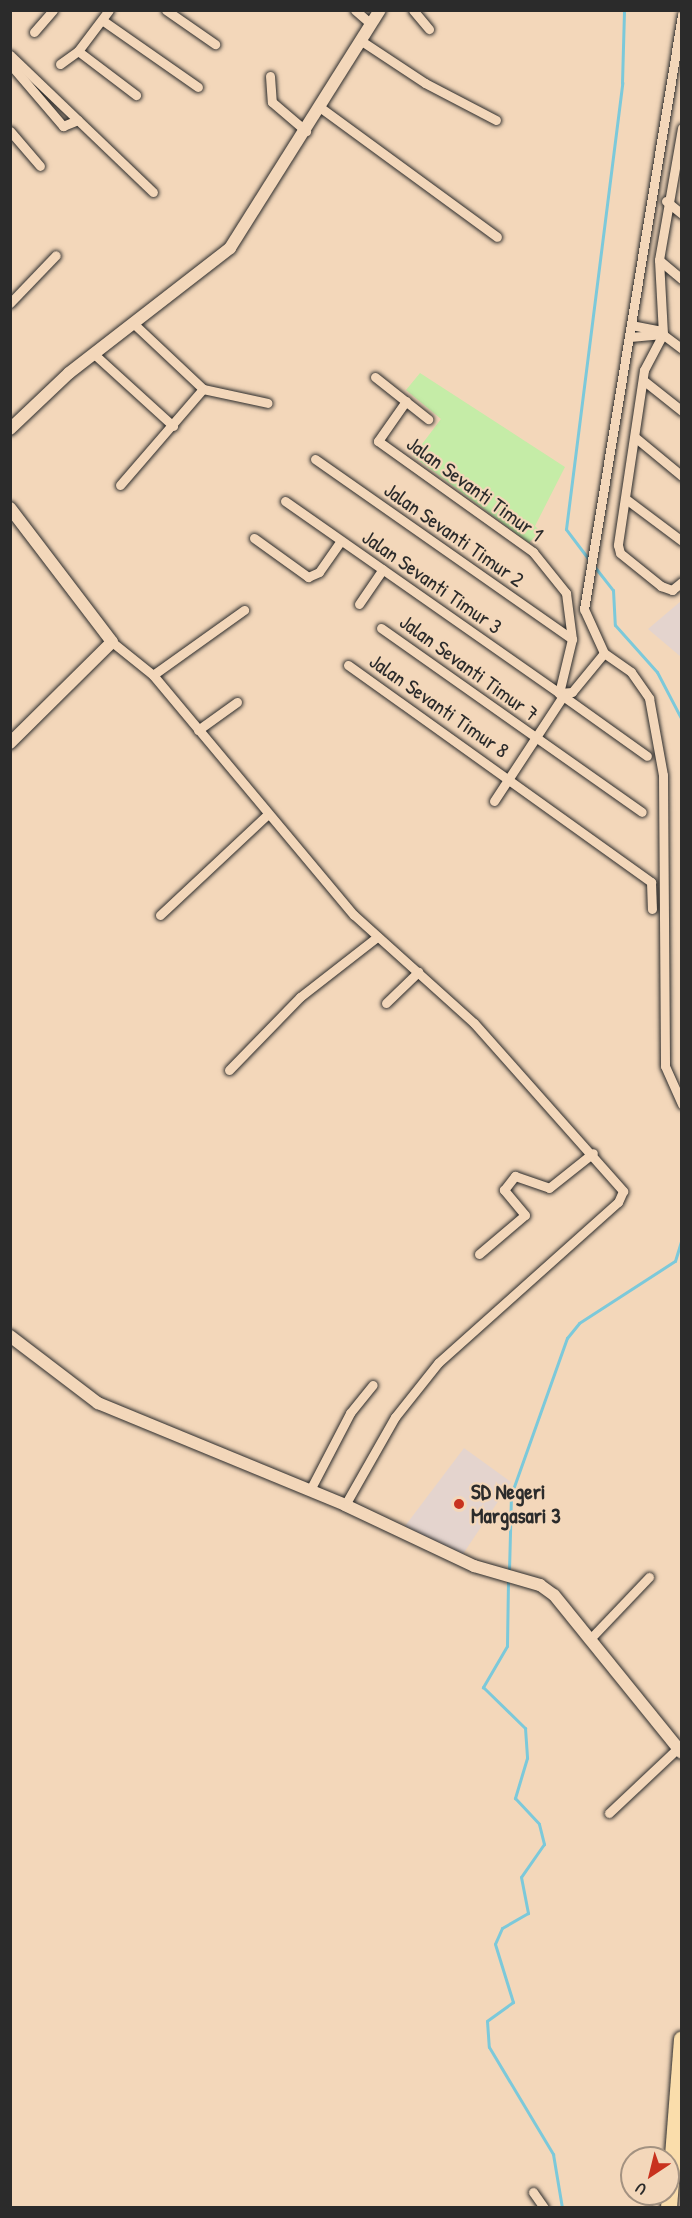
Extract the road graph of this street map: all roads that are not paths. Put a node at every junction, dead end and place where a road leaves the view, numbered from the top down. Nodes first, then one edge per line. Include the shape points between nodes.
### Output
1 (53, 10) edge
2 (109, 10) edge
3 (166, 10) edge
4 (355, 10) edge
5 (380, 10) edge
6 (413, 10) edge
7 (681, 15) edge
8 (102, 20) junction
9 (371, 24) junction
10 (429, 29) dead end
11 (34, 32) dead end
12 (360, 40) junction
13 (216, 44) dead end
14 (78, 51) junction
15 (10, 55) edge
16 (10, 64) edge
17 (60, 64) dead end
18 (270, 76) dead end
19 (198, 87) dead end
20 (136, 95) dead end
21 (321, 108) junction
22 (78, 120) junction
23 (496, 120) dead end
24 (681, 128) edge
25 (10, 131) edge
26 (306, 131) junction
27 (679, 149) edge
28 (40, 166) dead end
29 (153, 192) dead end
30 (666, 201) junction
31 (681, 214) edge
32 (497, 237) dead end
33 (56, 255) dead end
34 (659, 260) junction
35 (681, 279) edge
36 (10, 303) edge
37 (133, 323) junction
38 (632, 325) junction
39 (663, 334) junction
40 (630, 337) junction
41 (681, 349) edge
42 (93, 354) junction
43 (375, 377) dead end
44 (643, 380) junction
45 (203, 389) junction
46 (406, 401) junction
47 (268, 403) dead end
48 (681, 411) edge
49 (428, 419) dead end
50 (173, 426) junction
51 (10, 429) edge
52 (636, 438) junction
53 (315, 459) dead end
54 (681, 476) edge
55 (120, 485) dead end
56 (626, 499) junction
57 (285, 501) dead end
58 (10, 508) edge
59 (254, 538) dead end
60 (341, 541) junction
61 (681, 541) edge
62 (383, 569) junction
63 (681, 582) edge
64 (359, 604) dead end
65 (243, 610) dead end
66 (381, 628) dead end
67 (572, 639) junction
68 (112, 642) junction
69 (604, 653) junction
70 (348, 664) dead end
71 (153, 675) junction
72 (561, 695) junction
73 (237, 702) dead end
74 (198, 730) junction
75 (13, 736) edge
76 (536, 738) junction
77 (647, 756) dead end
78 (510, 778) junction
79 (494, 801) dead end
80 (642, 812) dead end
81 (267, 815) junction
82 (652, 909) dead end
83 (160, 915) dead end
84 (377, 937) junction
85 (418, 972) junction
86 (386, 1003) dead end
87 (229, 1070) dead end
88 (681, 1104) edge
89 (592, 1153) junction
90 (479, 1254) dead end
91 (10, 1336) edge
92 (373, 1385) dead end
93 (310, 1490) junction
94 (345, 1505) junction
95 (649, 1577) dead end
96 (590, 1640) junction
97 (679, 1751) edge
98 (609, 1813) dead end
99 (681, 2039) edge
100 (533, 2192) dead end
101 (544, 2208) edge
102 (669, 2208) edge

1 - 11 street
2 - 8 street
3 - 13 street
4 - 9 street
5 - 9 street
6 - 10 street
7 - 38 street
8 - 14 street
8 - 19 street
9 - 12 street
12 - 21 street
12 - 23 street via 425,83
14 - 17 street
14 - 20 street
15 - 22 street
16 - 22 street via 63,126
18 - 26 street via 272,102
21 - 26 street
21 - 32 street
22 - 29 street
24 - 27 street
25 - 28 street
26 - 37 street via 231,248
27 - 30 street
30 - 31 street
30 - 34 street
33 - 36 street
34 - 35 street
34 - 39 street
37 - 42 street
37 - 45 street
38 - 39 street
38 - 40 street
39 - 40 street
39 - 41 street
39 - 44 street
40 - 69 street via 584,609
42 - 50 street
42 - 51 street
43 - 46 street
44 - 48 street
44 - 52 street
45 - 47 street
45 - 50 street
46 - 49 street
46 - 67 street, Jalan Sevanti Timur 1 via 378,441 549,568 570,606
50 - 55 street
52 - 54 street
52 - 56 street
53 - 67 street, Jalan Sevanti Timur 2
56 - 61 street
56 - 63 street via 618,550 668,590
57 - 60 street, Jalan Sevanti Timur 3
58 - 68 street
59 - 60 street via 308,577 319,572
60 - 62 street, Jalan Sevanti Timur 3
62 - 64 street
62 - 72 street, Jalan Sevanti Timur 3
65 - 71 street
66 - 76 street, Jalan Sevanti Timur 7
67 - 72 street
68 - 71 street
68 - 75 street
69 - 72 street
69 - 88 street via 644,690 662,751 668,892 665,1066
70 - 78 street, Jalan Sevanti Timur 8
71 - 74 street
72 - 76 street
72 - 77 street, Jalan Sevanti Timur 3
73 - 74 street
74 - 81 street
76 - 78 street
76 - 80 street, Jalan Sevanti Timur 7
78 - 79 street
78 - 82 street, Jalan Sevanti Timur 8 via 651,882
81 - 83 street
81 - 84 street
84 - 85 street
84 - 87 street via 300,997
85 - 86 street
85 - 89 street via 474,1023
89 - 90 street via 549,1188 515,1176 504,1190 525,1215
89 - 94 street via 623,1191 621,1198 438,1362 395,1417
91 - 93 street via 98,1403
92 - 93 street via 350,1413
93 - 94 street
94 - 96 street via 493,1572 554,1595
95 - 96 street
96 - 97 street
97 - 98 street
99 - 102 highway
100 - 101 street

